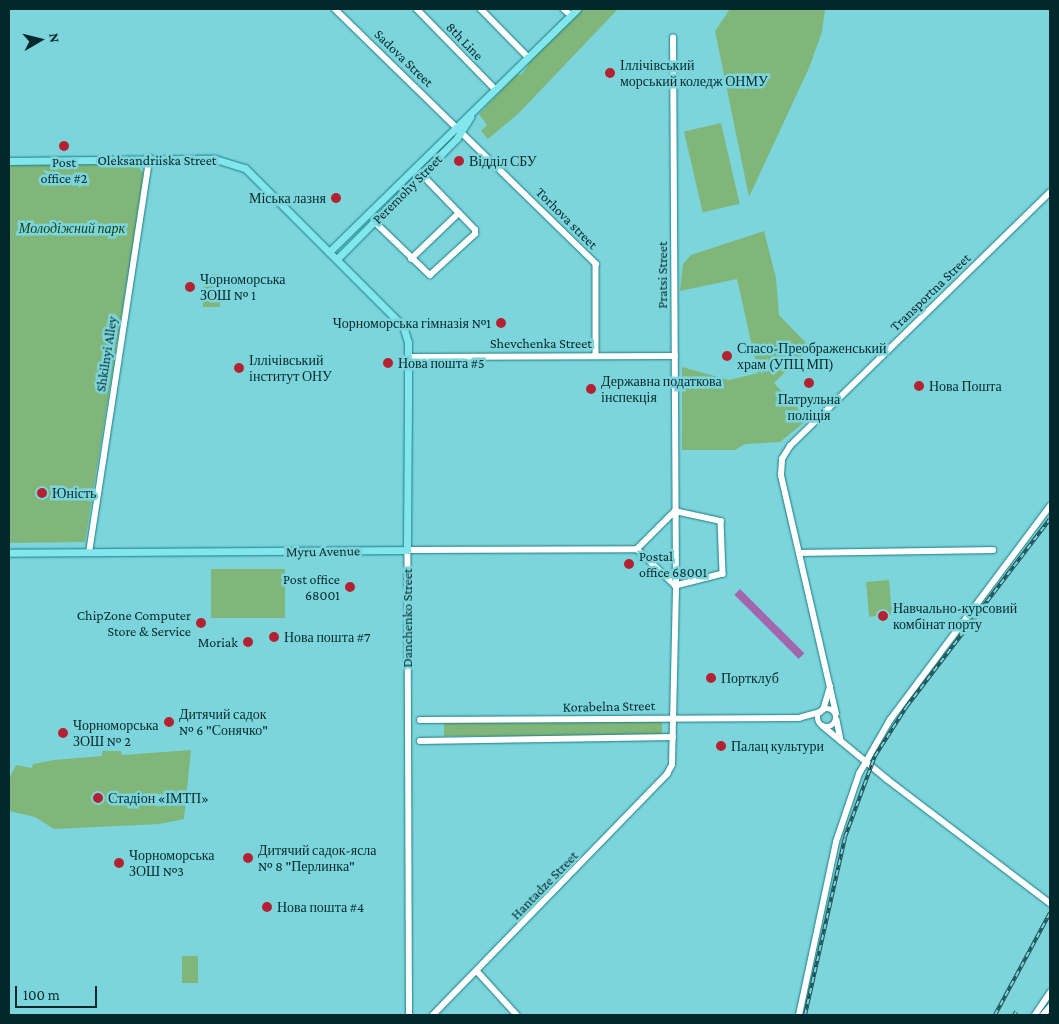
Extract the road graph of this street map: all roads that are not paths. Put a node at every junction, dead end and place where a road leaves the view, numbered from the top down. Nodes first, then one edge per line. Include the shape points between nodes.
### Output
1 (335, 9) edge
2 (417, 9) edge
3 (481, 9) edge
4 (564, 9) edge
5 (577, 9) edge
6 (570, 15) junction
7 (673, 38) dead end
8 (528, 57) junction
9 (496, 90) junction
10 (459, 128) junction
11 (149, 159) junction
12 (9, 161) edge
13 (421, 174) junction
14 (1050, 192) edge
15 (458, 213) junction
16 (374, 221) junction
17 (329, 252) junction
18 (337, 259) junction
19 (411, 259) junction
20 (596, 355) junction
21 (675, 356) junction
22 (408, 357) junction
23 (1050, 506) edge
24 (675, 511) junction
25 (637, 549) junction
26 (408, 550) junction
27 (993, 550) dead end
28 (89, 553) junction
29 (799, 553) junction
30 (9, 554) edge
31 (676, 586) junction
32 (830, 685) junction
33 (821, 711) junction
34 (836, 716) junction
35 (673, 718) junction
36 (799, 718) junction
37 (420, 720) dead end
38 (822, 725) junction
39 (673, 737) junction
40 (420, 741) dead end
41 (844, 744) junction
42 (866, 761) junction
43 (1050, 903) edge
44 (478, 972) junction
45 (1050, 993) edge
46 (1050, 1007) edge
47 (410, 1015) edge
48 (433, 1015) edge
49 (517, 1015) edge
50 (799, 1015) edge
51 (1035, 1015) edge
52 (1043, 1015) edge

1 - 10 street, Sadova Street
2 - 9 street, 8th Line
3 - 8 street
4 - 6 street
5 - 6 main road, Peremohy Street
6 - 8 main road, Peremohy Street
7 - 21 street, Pratsi Street
8 - 9 main road, Peremohy Street
9 - 10 main road, Peremohy Street
10 - 13 main road, Peremohy Street
10 - 17 main road, Peremohy Street
10 - 20 street, Torhova street via 596,264
11 - 12 main road, Oleksandriiska Street
11 - 17 main road, Oleksandriiska Street via 215,159 237,163
11 - 28 street, Shkilnyi Alley
13 - 15 street
13 - 16 main road, Peremohy Street
14 - 29 street, Transportna Street via 785,452 781,475
15 - 19 street
15 - 19 street via 475,232 430,275
16 - 18 main road, Peremohy Street
16 - 19 street
17 - 18 main road, Danchenko Street
18 - 22 main road, Danchenko Street via 403,326
20 - 21 street, Shevchenka Street
20 - 22 street, Shevchenka Street
21 - 24 street, Pratsi Street
22 - 26 main road, Danchenko Street
23 - 42 street via 890,720
24 - 25 street
24 - 31 street, Pratsi Street
24 - 31 street via 721,521 723,574
25 - 26 street, Myru Avenue
25 - 31 street
26 - 28 main road, Myru Avenue
26 - 47 street, Danchenko Street
27 - 29 street
28 - 30 main road, Myru Avenue
29 - 32 street, Transportna Street
31 - 35 street
32 - 33 street
32 - 34 street, Transportna Street
33 - 34 street via 829,709
33 - 36 street
33 - 38 street
34 - 38 street via 833,726
34 - 41 street, Transportna Street
35 - 36 street, Korabelna Street
35 - 37 street, Korabelna Street
35 - 39 street
36 - 38 street
38 - 41 street
39 - 40 street
39 - 44 street, Hantadze Street via 671,770
41 - 42 street
42 - 43 street
42 - 50 street via 851,791 841,824
44 - 48 street, Hantadze Street
44 - 49 street
45 - 51 street
46 - 52 street

